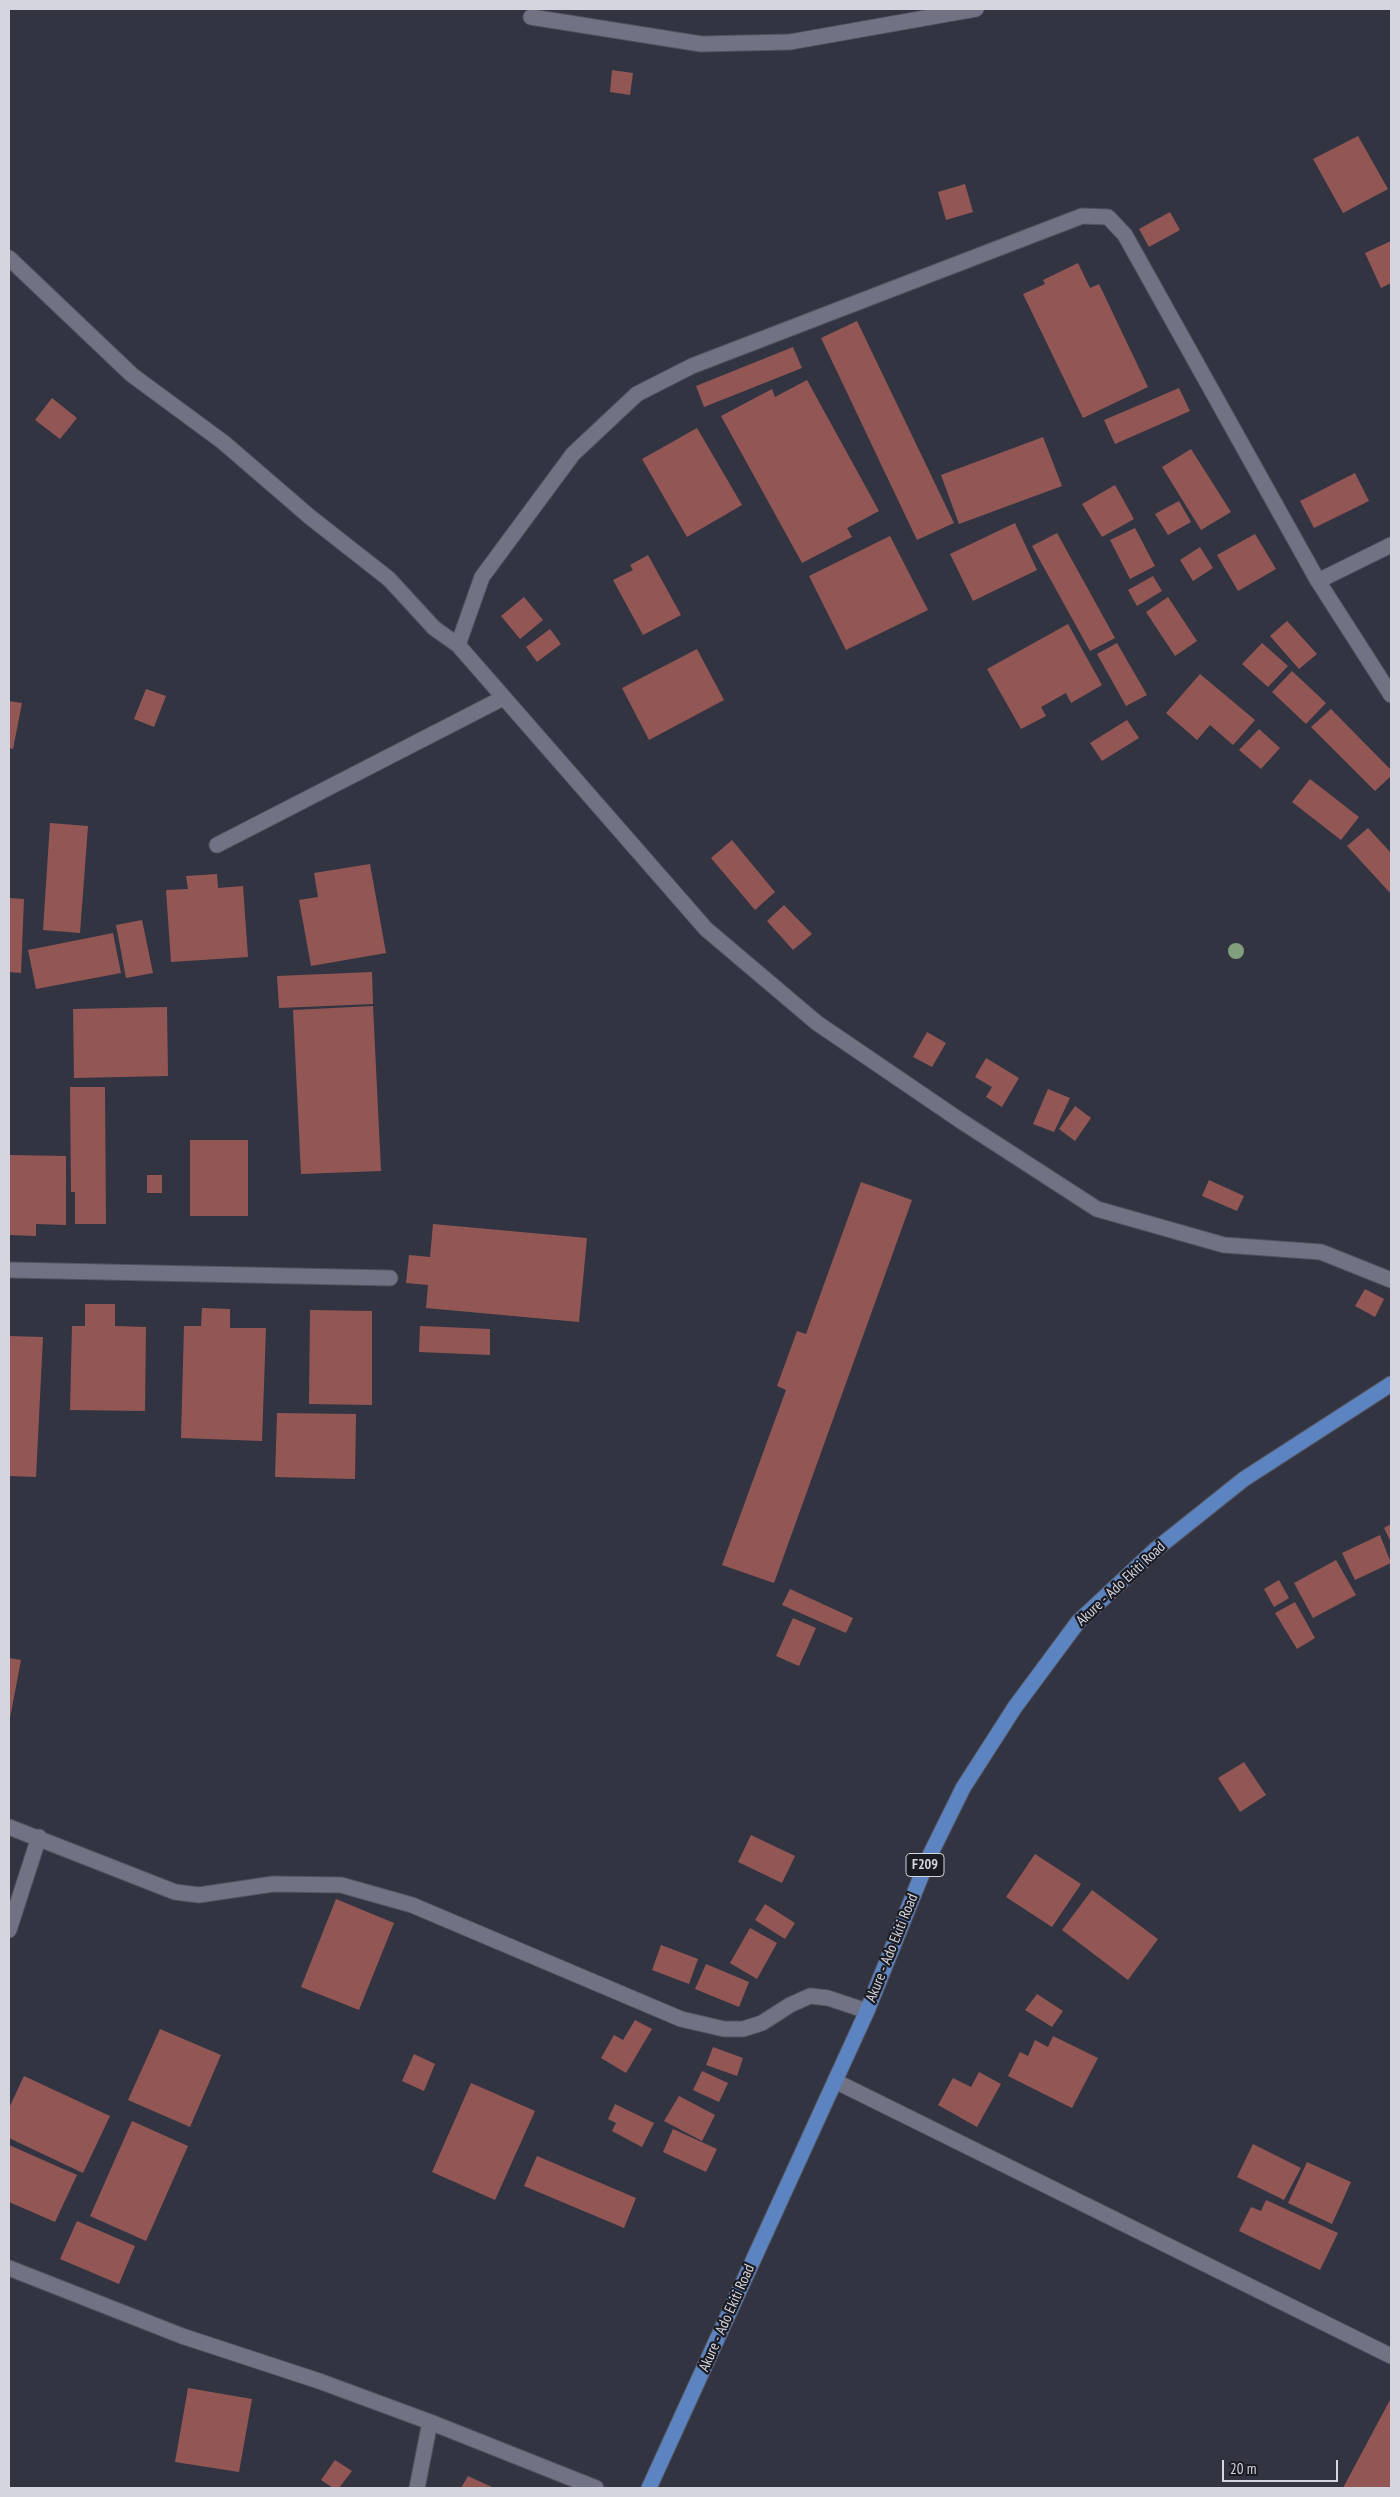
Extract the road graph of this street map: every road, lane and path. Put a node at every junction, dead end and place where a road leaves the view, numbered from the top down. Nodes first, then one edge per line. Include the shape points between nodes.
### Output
1 (976, 9) edge
2 (531, 17) dead end
3 (9, 258) edge
4 (1391, 545) edge
5 (1318, 581) junction
6 (458, 645) junction
7 (1391, 695) edge
8 (503, 698) junction
9 (217, 845) dead end
10 (9, 1270) edge
11 (390, 1278) dead end
12 (1391, 1280) edge
13 (1391, 1385) edge
14 (9, 1827) edge
15 (39, 1837) junction
16 (9, 1930) edge
17 (867, 2010) junction
18 (835, 2081) junction
19 (9, 2268) edge
20 (1391, 2356) edge
21 (430, 2422) junction
22 (418, 2488) edge
23 (596, 2488) edge
24 (649, 2488) edge

1 - 2 street via 790,42 700,44
3 - 6 street via 132,375 223,442 389,579 434,628
4 - 5 street
5 - 6 street via 1125,235 1108,217 1082,216 692,366 637,394 574,454 482,577
5 - 7 street
6 - 8 street
8 - 9 street
8 - 12 street via 706,929 817,1023 960,1122 1097,1209 1224,1245 1320,1252
10 - 11 street
13 - 17 main road, Akure - Ado Ekiti Road / F209 via 1244,1479 1155,1550 1078,1622 1015,1707 963,1788 928,1859
14 - 15 street
15 - 16 street
15 - 17 street via 175,1892 199,1895 273,1884 341,1884 412,1905 681,2019 724,2029 762,2024 810,1996
17 - 18 main road, Akure - Ado Ekiti Road / F209
18 - 20 street
18 - 24 main road, Akure - Ado Ekiti Road / F209
19 - 21 street via 182,2336
21 - 22 street
21 - 23 street

